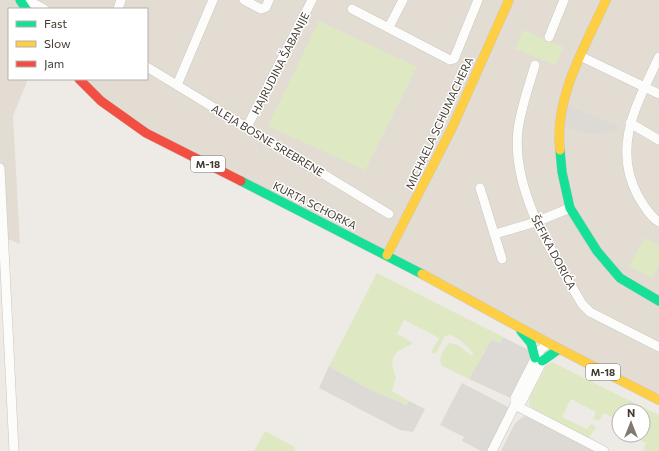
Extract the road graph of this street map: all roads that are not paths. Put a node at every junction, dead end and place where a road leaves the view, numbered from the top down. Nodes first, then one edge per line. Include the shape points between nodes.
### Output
1 (27, 0) edge
2 (213, 0) edge
3 (244, 0) edge
4 (269, 0) edge
5 (312, 0) edge
6 (403, 0) edge
7 (478, 0) edge
8 (509, 0) edge
9 (564, 0) edge
10 (606, 0) edge
11 (42, 8) edge
12 (352, 9) dead end
13 (389, 27) junction
14 (549, 37) dead end
15 (582, 57) junction
16 (659, 57) edge
17 (535, 65) dead end
18 (148, 68) edge
19 (80, 80) edge
20 (177, 85) junction
21 (645, 87) junction
22 (659, 94) edge
23 (629, 124) junction
24 (247, 127) junction
25 (659, 140) edge
26 (0, 168) edge
27 (480, 188) dead end
28 (570, 208) junction
29 (389, 214) dead end
30 (536, 222) junction
31 (659, 222) edge
32 (494, 234) junction
33 (387, 255) junction
34 (502, 259) dead end
35 (659, 301) edge
36 (517, 326) junction
37 (548, 343) junction
38 (659, 347) edge
39 (559, 349) junction
40 (539, 359) junction
41 (659, 400) edge
42 (515, 405) junction
43 (14, 451) edge
44 (492, 451) edge
45 (604, 451) edge

1 - 11 street
2 - 20 street
3 - 4 street via 263,9
5 - 24 street, HAJRUDINA ŠABANIJE
6 - 13 street
7 - 13 street via 454,59 447,59
8 - 33 main road, MICHAELA SCHUMACHERA via 452,128
9 - 14 street
10 - 15 main road
12 - 13 street
15 - 21 street
15 - 28 main road via 565,94 559,120 562,172
16 - 21 street
17 - 30 street, ŠEFIKA DORIĆA via 523,104 518,143 525,188
18 - 20 street, ALEJA BOSNE SREBRENE
19 - 33 main road, KURTA SCHORKA / M-18 via 101,101 146,133
20 - 24 street, ALEJA BOSNE SREBRENE
21 - 22 street
21 - 23 street
23 - 25 street
23 - 31 street via 626,149 630,176 640,199 653,218
24 - 29 street, ALEJA BOSNE SREBRENE
26 - 43 street
27 - 32 street
28 - 30 street
28 - 35 main road via 597,251 620,278
30 - 32 street
30 - 38 street, ŠEFIKA DORIĆA via 582,304 590,312
32 - 34 street
33 - 36 main road, KURTA SCHORKA / M-18
36 - 37 main road, KURTA SCHORKA / M-18
36 - 40 main road via 531,343
37 - 39 main road, KURTA SCHORKA / M-18
37 - 40 street via 539,351
39 - 40 main road
39 - 41 main road, KURTA SCHORKA / M-18
40 - 42 street via 522,401
42 - 44 street
42 - 45 street

